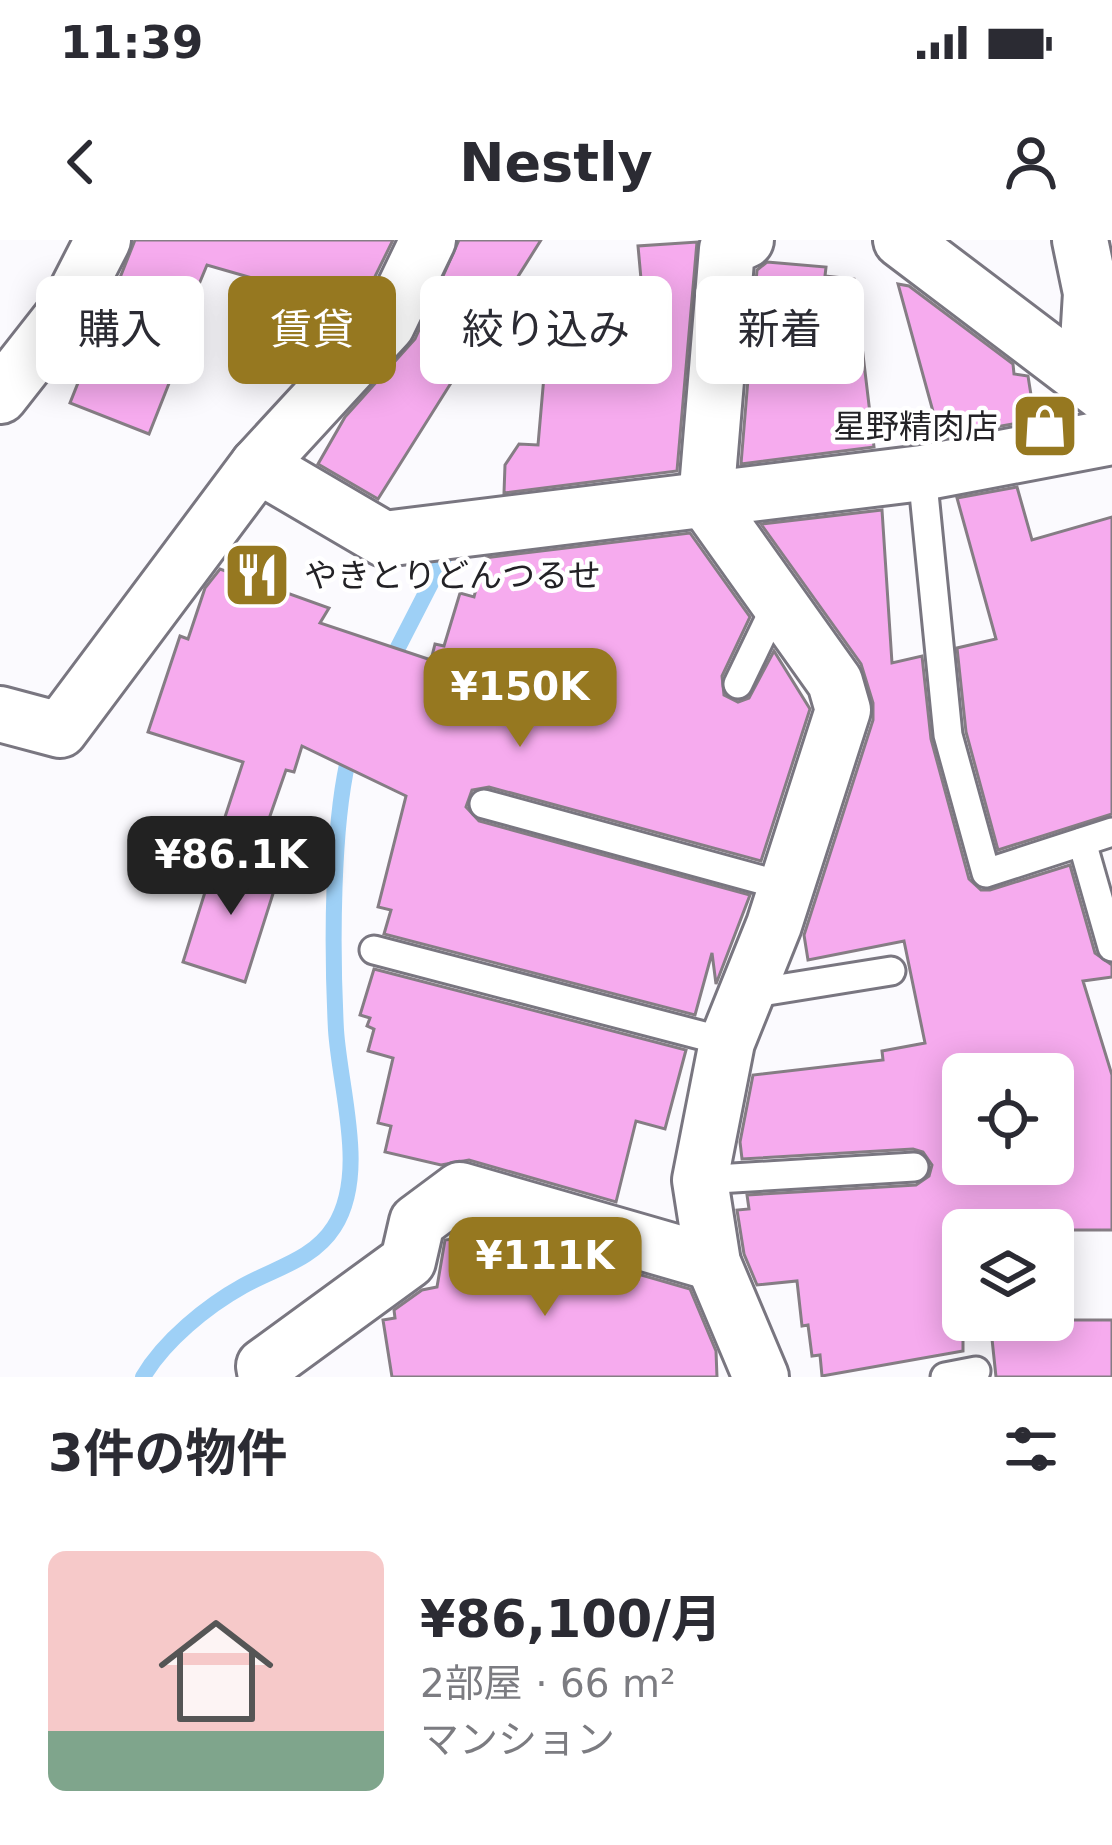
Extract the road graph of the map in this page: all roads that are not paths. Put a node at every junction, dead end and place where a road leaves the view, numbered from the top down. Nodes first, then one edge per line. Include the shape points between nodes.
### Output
1 (104, 240) edge
2 (428, 240) edge
3 (746, 240) edge
4 (901, 240) edge
5 (1080, 240) edge
6 (1099, 388) edge
7 (0, 396) edge
8 (1112, 437) edge
9 (258, 465) junction
10 (922, 473) junction
11 (706, 501) junction
12 (777, 603) junction
13 (739, 684) dead end
14 (0, 713) edge
15 (484, 803) dead end
16 (1112, 832) edge
17 (1082, 842) junction
18 (784, 886) junction
19 (1112, 947) edge
20 (374, 950) dead end
21 (891, 971) dead end
22 (738, 1018) junction
23 (914, 1167) dead end
24 (700, 1180) junction
25 (712, 1263) junction
26 (976, 1371) dead end
27 (266, 1377) edge
28 (761, 1377) edge
29 (944, 1377) edge

1 - 7 street via 67,312
2 - 9 street via 386,325
3 - 11 street via 728,249
4 - 6 street
5 - 6 street
8 - 10 street
9 - 11 street via 384,539
9 - 14 street via 60,730
10 - 11 street
10 - 17 lane via 948,736 986,873
11 - 12 street
12 - 13 lane
12 - 18 street via 835,682 842,710
15 - 18 lane
16 - 17 lane
17 - 19 lane
18 - 22 street
20 - 22 lane
21 - 22 lane
22 - 24 street
23 - 24 lane
24 - 25 street
25 - 27 street via 460,1190 417,1222 409,1261 264,1366
25 - 28 street
26 - 29 lane

